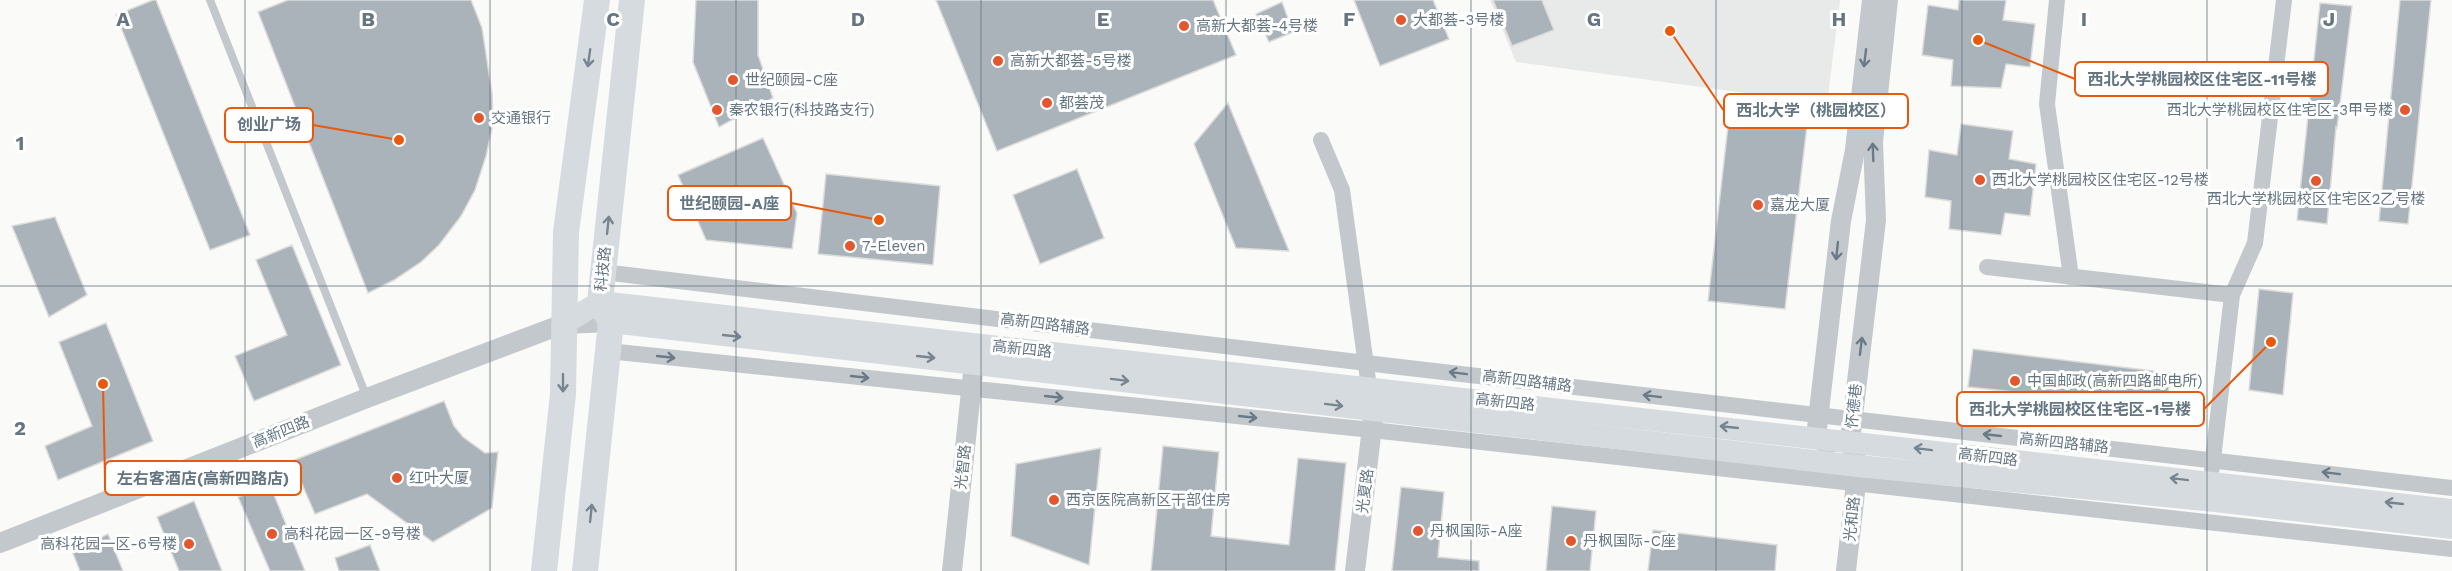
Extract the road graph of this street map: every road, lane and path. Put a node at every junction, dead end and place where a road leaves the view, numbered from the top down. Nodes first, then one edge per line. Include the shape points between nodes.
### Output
1 (210, 0) edge
2 (597, 0) edge
3 (632, 0) edge
4 (1872, 0) edge
5 (1888, 0) edge
6 (2057, 0) edge
7 (2284, 0) edge
8 (1321, 140) dead end
9 (1987, 267) dead end
10 (603, 272) junction
11 (2071, 277) junction
12 (2232, 295) junction
13 (606, 312) junction
14 (563, 324) junction
15 (608, 351) junction
16 (974, 363) junction
17 (1365, 363) junction
18 (1369, 387) junction
19 (972, 389) junction
20 (367, 398) junction
21 (1373, 420) junction
22 (1818, 426) junction
23 (1852, 430) junction
24 (2213, 460) junction
25 (1857, 475) junction
26 (2211, 483) junction
27 (2452, 488) edge
28 (2452, 510) edge
29 (2452, 528) edge
30 (0, 543) edge
31 (2452, 549) edge
32 (544, 571) edge
33 (585, 571) edge
34 (952, 571) edge
35 (1355, 571) edge
36 (1846, 571) edge

1 - 20 lane
2 -> 14 main road via 566,232
10 -> 3 main road, 科技路
4 -> 22 street via 1855,150 1840,221
23 -> 5 street, 怀德巷 via 1876,220 1873,142
6 - 11 street via 2047,104
7 - 12 street via 2255,243
8 - 17 street via 1342,190
9 - 11 street
10 - 13 main road, 科技路
10 - 17 street, 高新四路辅路
11 - 12 street
12 - 24 street
13 - 14 main road, 高新四路
13 - 15 main road, 科技路
13 -> 16 main road, 高新四路
13 - 18 main road, 高新四路
14 - 20 street, 高新四路
14 -> 32 main road via 563,394
15 -> 19 street
33 -> 15 main road, 科技路
16 - 19 street, 光智路
16 -> 21 main road, 高新四路
17 - 18 street
22 -> 17 street, 高新四路辅路
22 -> 18 main road, 高新四路
19 -> 21 street
19 - 34 street, 光智路
20 - 30 street, 高新四路
21 - 25 main road, 高新四路
21 - 35 street, 光夏路
22 - 23 main road, 高新四路
22 - 25 street
24 -> 23 street, 高新四路辅路
23 - 25 street, 怀德巷
26 -> 23 main road, 高新四路
24 - 26 street
27 -> 24 street, 高新四路辅路
25 - 29 main road, 高新四路 via 2215,501
25 - 31 street
25 - 36 street, 光和路
28 -> 26 main road, 高新四路

